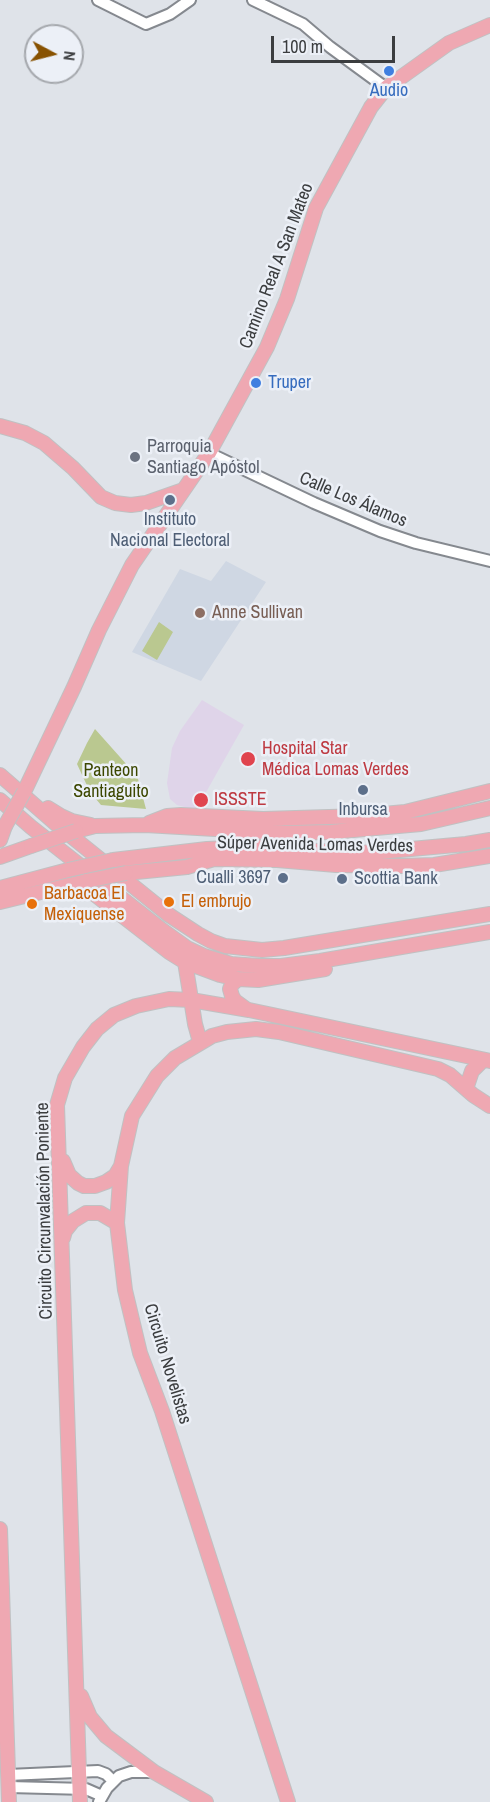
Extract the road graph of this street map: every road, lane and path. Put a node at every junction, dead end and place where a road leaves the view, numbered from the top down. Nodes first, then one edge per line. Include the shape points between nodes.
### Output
1 (98, 0) edge
2 (190, 0) edge
3 (253, 0) edge
4 (490, 25) edge
5 (386, 88) junction
6 (0, 426) edge
7 (209, 453) junction
8 (183, 490) junction
9 (490, 561) edge
10 (0, 775) edge
11 (25, 790) junction
12 (490, 791) edge
13 (0, 800) edge
14 (490, 808) edge
15 (405, 812) junction
16 (421, 824) junction
17 (145, 825) junction
18 (95, 826) junction
19 (396, 826) junction
20 (2, 833) edge
21 (490, 840) edge
22 (207, 849) junction
23 (399, 851) junction
24 (490, 856) edge
25 (0, 857) edge
26 (187, 867) junction
27 (83, 882) junction
28 (0, 888) edge
29 (0, 902) edge
30 (490, 914) edge
31 (490, 932) edge
32 (363, 953) junction
33 (185, 962) junction
34 (238, 979) junction
35 (191, 1000) junction
36 (252, 1011) junction
37 (256, 1029) junction
38 (200, 1042) junction
39 (487, 1061) edge
40 (466, 1089) junction
41 (490, 1106) edge
42 (60, 1151) junction
43 (121, 1166) junction
44 (117, 1223) junction
45 (62, 1242) junction
46 (0, 1529) edge
47 (77, 1685) junction
48 (4, 1754) edge
49 (154, 1772) junction
50 (79, 1773) junction
51 (9, 1781) junction
52 (113, 1781) junction
53 (80, 1795) edge
54 (100, 1799) edge
55 (9, 1802) edge
56 (206, 1802) edge
57 (288, 1802) edge

1 - 2 street via 146,24
3 - 5 street via 303,24
4 - 5 main road, Camino Real A San Mateo via 449,43
5 - 7 main road, Camino Real A San Mateo via 371,107 319,201 267,347
6 - 8 main road via 44,442 100,497 115,503 146,503
7 - 8 main road, Camino Real A San Mateo
7 - 9 street, Calle Los Álamos via 380,531
8 - 11 main road, Camino Real A San Mateo via 127,574
10 - 30 main road via 169,915 204,938 225,946 284,948
11 - 18 main road via 61,816
11 - 20 main road, Camino Real A San Mateo, bridge
12 - 15 main road, Súper Avenida Lomas Verdes
13 - 32 main road via 162,930 204,956 231,964 270,966
14 - 16 main road, Súper Avenida Lomas Verdes
15 - 16 main road
15 - 17 main road, Súper Avenida Lomas Verdes via 302,819 181,815
16 - 19 main road, Súper Avenida Lomas Verdes
17 - 18 main road, Súper Avenida Lomas Verdes
17 - 19 main road, Súper Avenida Lomas Verdes via 285,833
18 - 25 main road, Súper Avenida Lomas Verdes, bridge
19 - 23 main road via 390,842
21 - 23 main road, Súper Avenida Lomas Verdes
22 - 23 main road, Súper Avenida Lomas Verdes
22 - 26 main road
22 - 28 main road, Súper Avenida Lomas Verdes, bridge via 113,860
24 - 26 main road, Súper Avenida Lomas Verdes via 402,866 214,859
26 - 27 main road, Súper Avenida Lomas Verdes, bridge
27 - 29 main road, Súper Avenida Lomas Verdes
27 - 33 main road
31 - 32 main road
32 - 34 main road via 325,969 258,980
33 - 34 main road
33 - 35 main road
34 - 36 main road via 232,984 232,996
35 - 36 main road, Circuito Circunvalación Poniente
35 - 38 main road
35 - 42 main road, Circuito Circunvalación Poniente via 136,1005 114,1015 97,1029 61,1089 57,1105
36 - 37 main road via 258,1017
36 - 39 main road, Circuito Circunvalación Poniente
37 - 38 main road, Circuito Novelistas via 227,1032
37 - 40 main road, Circuito Novelistas via 432,1067 450,1075
38 - 43 main road, Circuito Novelistas via 169,1064 143,1095 132,1116
39 - 40 main road via 472,1071
40 - 41 main road, Circuito Novelistas
42 - 43 main road via 69,1175 84,1186 106,1182
42 - 45 main road, Circuito Circunvalación Poniente
43 - 44 main road, Circuito Novelistas
44 - 45 main road via 100,1214 86,1213 69,1226
44 - 57 main road, Circuito Novelistas via 125,1290 140,1353
45 - 47 main road, Circuito Circunvalación Poniente
46 - 48 main road
47 - 49 main road via 84,1707 99,1729
47 - 50 main road, Circuito Circunvalación Poniente
48 - 51 main road
49 - 52 street via 131,1772
49 - 56 main road
50 - 51 street
50 - 52 street via 98,1771
50 - 53 main road, Circuito Circunvalación Poniente
51 - 53 street
51 - 55 main road
52 - 54 street
53 - 54 street via 93,1791

